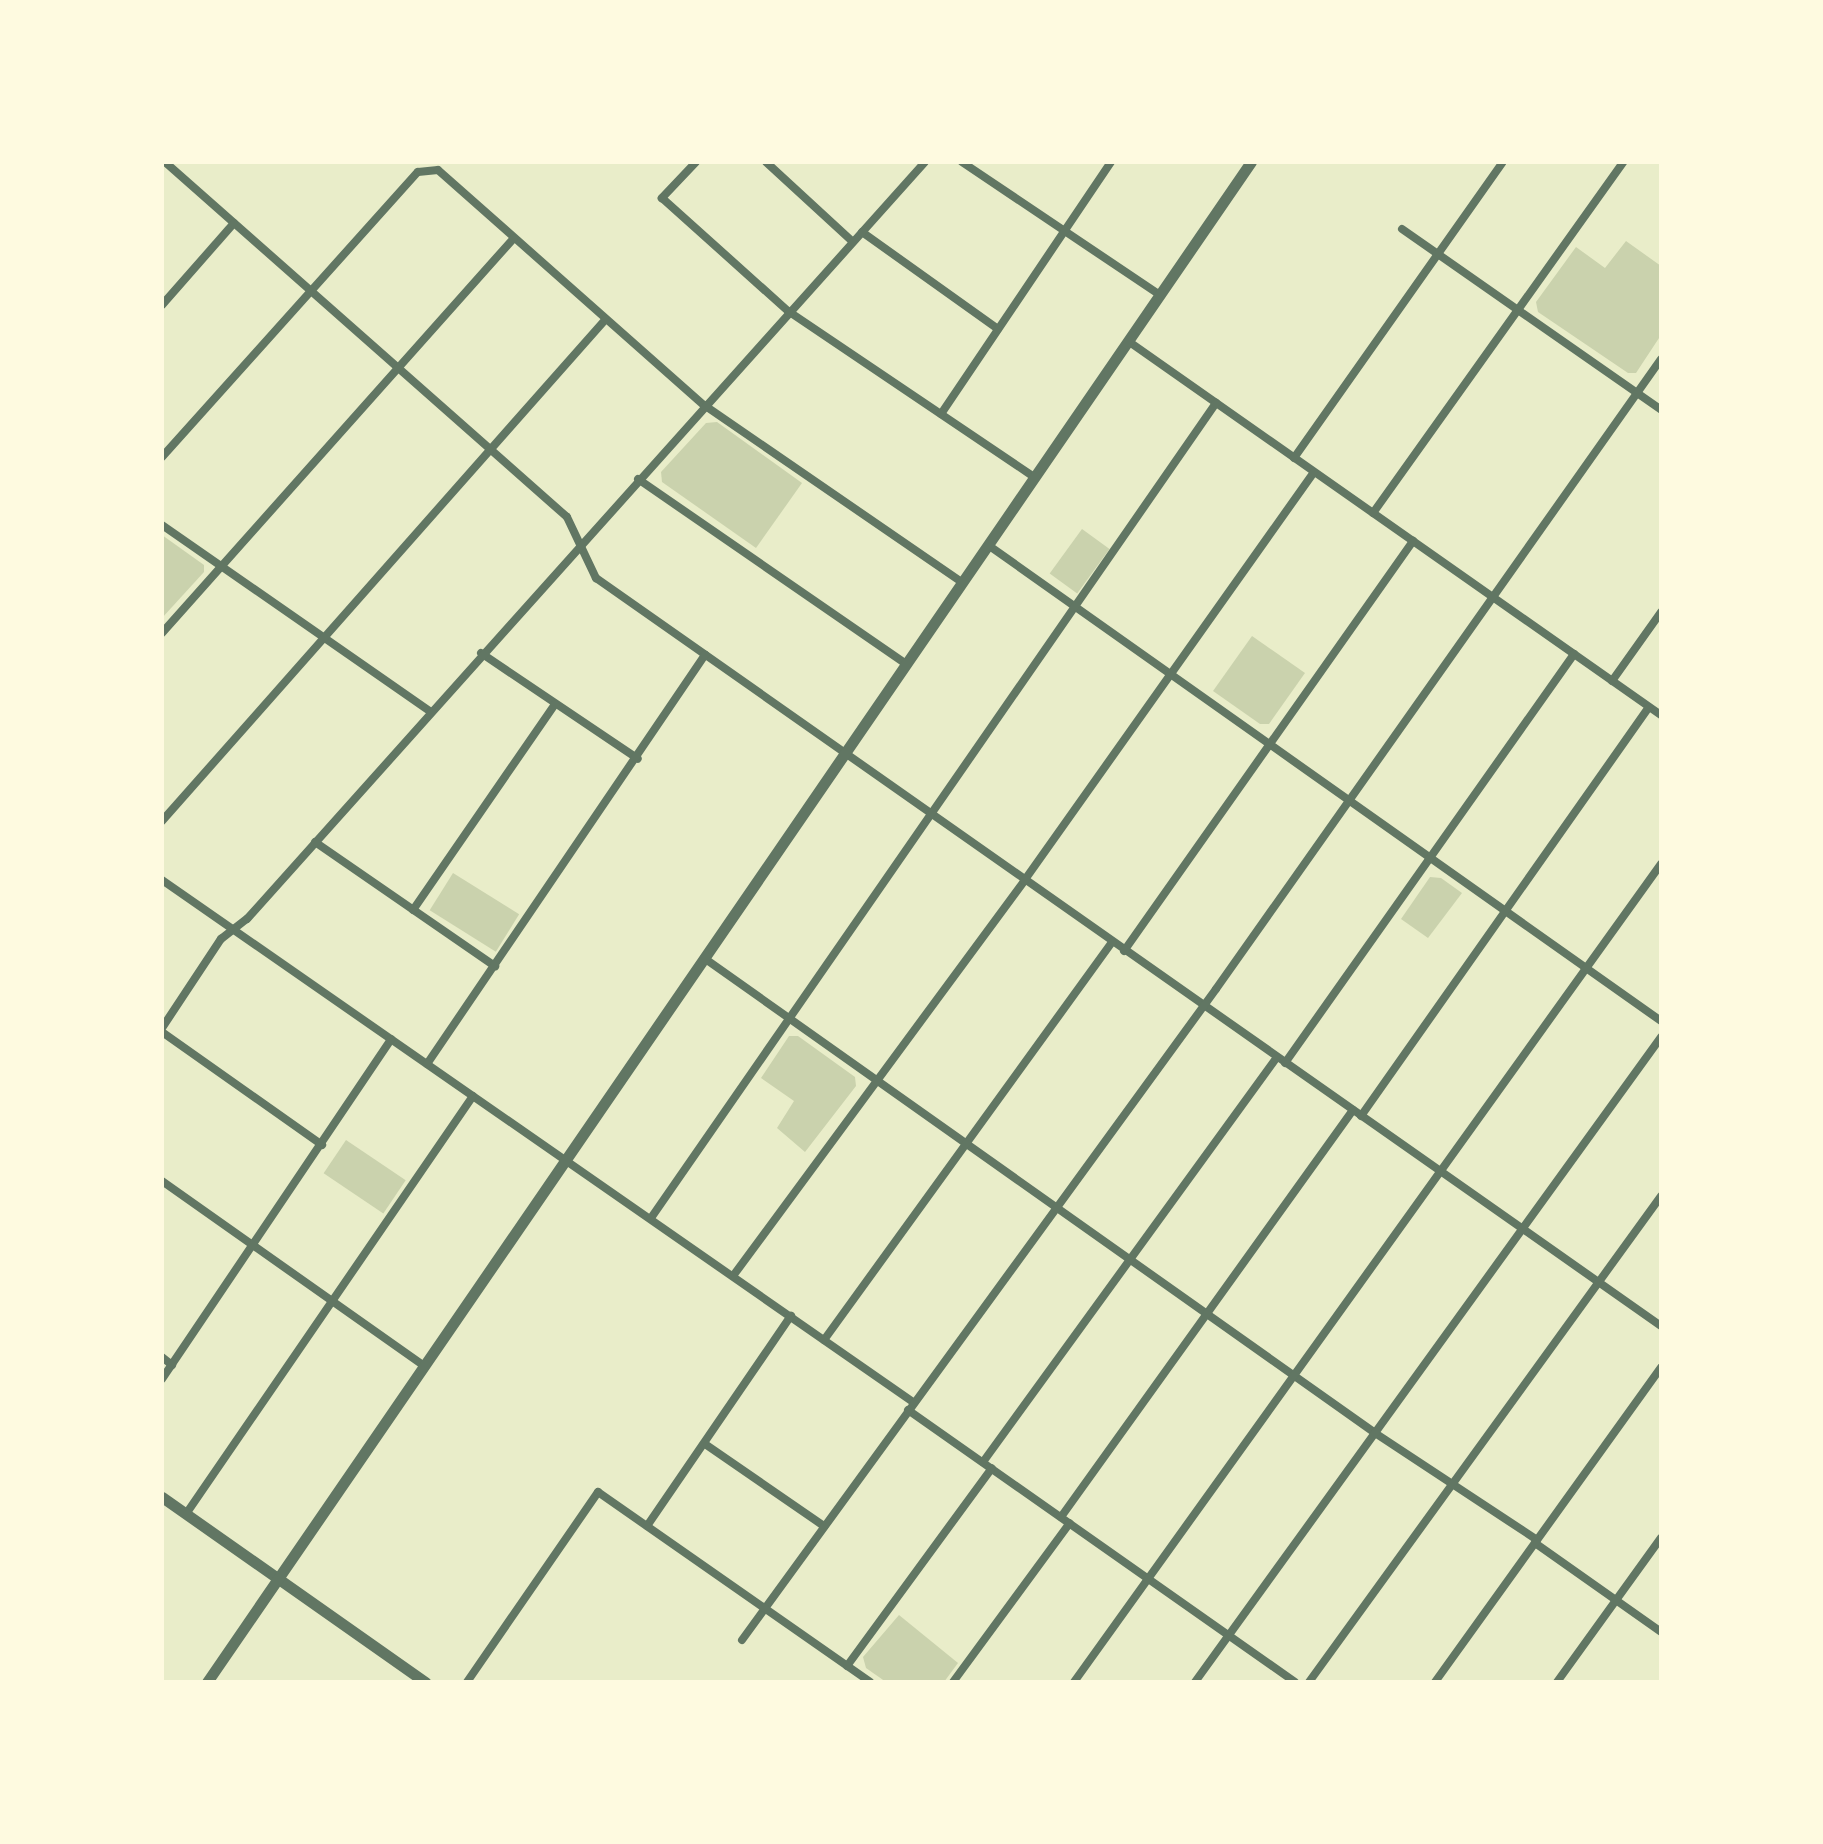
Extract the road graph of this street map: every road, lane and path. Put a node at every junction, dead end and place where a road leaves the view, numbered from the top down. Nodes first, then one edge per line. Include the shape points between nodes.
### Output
1 (165, 162) edge
2 (696, 162) edge
3 (766, 162) edge
4 (925, 162) edge
5 (962, 162) edge
6 (1111, 162) edge
7 (1251, 162) edge
8 (1503, 162) edge
9 (1623, 162) edge
10 (234, 223) junction
11 (1402, 229) dead end
12 (1066, 231) junction
13 (862, 232) junction
14 (513, 239) junction
15 (853, 242) junction
16 (1437, 256) junction
17 (309, 290) junction
18 (1160, 295) junction
19 (162, 305) edge
20 (788, 311) junction
21 (1518, 311) junction
22 (605, 320) junction
23 (998, 329) junction
24 (1128, 341) junction
25 (1661, 359) edge
26 (396, 366) junction
27 (1637, 393) junction
28 (1216, 403) junction
29 (704, 405) junction
30 (1661, 410) edge
31 (941, 414) junction
32 (489, 448) junction
33 (162, 457) edge
34 (1294, 458) junction
35 (1314, 472) junction
36 (1034, 477) junction
37 (638, 479) junction
38 (1373, 513) junction
39 (162, 525) edge
40 (1413, 541) junction
41 (580, 543) junction
42 (988, 545) junction
43 (221, 566) junction
44 (962, 582) junction
45 (1493, 597) junction
46 (1074, 609) junction
47 (1661, 612) edge
48 (162, 633) edge
49 (324, 638) junction
50 (481, 653) junction
51 (1574, 654) junction
52 (705, 655) junction
53 (906, 664) junction
54 (1169, 677) junction
55 (1612, 681) junction
56 (555, 704) junction
57 (1649, 707) junction
58 (431, 712) junction
59 (1661, 715) edge
60 (1269, 745) junction
61 (844, 754) junction
62 (638, 759) junction
63 (1349, 801) junction
64 (930, 815) junction
65 (162, 821) edge
66 (315, 842) junction
67 (1431, 859) junction
68 (1661, 864) edge
69 (162, 880) edge
70 (1024, 881) junction
71 (413, 910) junction
72 (1505, 911) junction
73 (234, 930) junction
74 (1112, 942) junction
75 (1124, 951) junction
76 (704, 958) junction
77 (495, 966) junction
78 (1588, 968) junction
79 (1203, 1006) junction
80 (789, 1017) junction
81 (1661, 1021) edge
82 (162, 1030) edge
83 (1661, 1037) edge
84 (391, 1039) junction
85 (1281, 1060) junction
86 (427, 1064) junction
87 (874, 1078) junction
88 (473, 1096) junction
89 (1357, 1113) junction
90 (963, 1142) junction
91 (322, 1145) junction
92 (566, 1160) junction
93 (1442, 1173) junction
94 (162, 1181) edge
95 (1661, 1196) edge
96 (1056, 1207) junction
97 (651, 1218) junction
98 (1523, 1229) junction
99 (255, 1245) junction
100 (1131, 1261) junction
101 (733, 1276) junction
102 (1600, 1283) junction
103 (334, 1300) junction
104 (791, 1316) junction
105 (1209, 1316) junction
106 (1661, 1326) edge
107 (824, 1340) junction
108 (162, 1357) edge
109 (172, 1365) junction
110 (424, 1366) junction
111 (1661, 1367) edge
112 (1296, 1377) junction
113 (162, 1379) edge
114 (910, 1406) junction
115 (1375, 1433) junction
116 (705, 1444) junction
117 (983, 1462) junction
118 (992, 1468) junction
119 (1454, 1483) junction
120 (162, 1497) edge
121 (186, 1514) junction
122 (1061, 1517) junction
123 (1070, 1523) junction
124 (647, 1526) junction
125 (824, 1526) junction
126 (1661, 1538) edge
127 (1536, 1541) junction
128 (278, 1578) junction
129 (1149, 1579) junction
130 (1616, 1601) junction
131 (764, 1608) junction
132 (1661, 1632) edge
133 (1228, 1635) junction
134 (742, 1640) dead end
135 (847, 1666) junction
136 (207, 1682) edge
137 (425, 1682) edge
138 (467, 1682) edge
139 (870, 1682) edge
140 (953, 1682) edge
141 (1074, 1682) edge
142 (1195, 1682) edge
143 (1295, 1682) edge
144 (1309, 1682) edge
145 (1435, 1682) edge
146 (1557, 1682) edge

1 - 10 street
2 - 20 street via 662,198
3 - 15 street
4 - 13 street
5 - 12 street
6 - 12 street
7 - 18 street
8 - 16 street
9 - 21 street
10 - 17 street
10 - 19 street
11 - 16 street
12 - 18 street
12 - 23 street
13 - 15 street
13 - 23 street
14 - 17 street via 438,170 418,172
14 - 22 street
14 - 26 street
15 - 20 street
16 - 21 street
16 - 34 street
17 - 26 street
17 - 33 street
18 - 24 street
20 - 29 street
20 - 31 street
21 - 27 street
21 - 38 street
22 - 29 street
22 - 32 street
23 - 31 street
24 - 28 street
24 - 36 street
25 - 27 street
26 - 32 street
26 - 43 street
27 - 30 street
27 - 45 street
28 - 34 street
28 - 46 street
29 - 37 street
29 - 44 street
31 - 36 street
32 - 41 street via 567,517
32 - 49 street
34 - 35 street
35 - 38 street
35 - 54 street
36 - 42 street
37 - 41 street
37 - 53 street
38 - 40 street
39 - 43 street
40 - 45 street
40 - 60 street
41 - 50 street
41 - 52 street via 596,578
42 - 44 street
42 - 46 street
43 - 48 street
43 - 49 street
44 - 53 street
45 - 51 street
45 - 63 street
46 - 54 street
46 - 64 street
47 - 55 street
49 - 58 street
49 - 65 street
50 - 56 street
50 - 58 street
51 - 55 street
51 - 67 street
52 - 61 street
52 - 62 street
53 - 61 street
54 - 60 street
54 - 70 street
55 - 57 street
56 - 62 street
56 - 71 street
57 - 59 street
57 - 72 street
58 - 66 street
60 - 63 street
60 - 75 street
61 - 64 street
61 - 76 street
62 - 77 street
63 - 67 street
63 - 79 street
64 - 70 street
64 - 80 street
66 - 71 street
66 - 73 street
67 - 72 street
67 - 85 street
68 - 78 street
69 - 73 street
70 - 74 street
70 - 87 street
71 - 77 street
72 - 78 street
72 - 89 street
73 - 82 street via 221,939
73 - 84 street
74 - 75 street
74 - 90 street
75 - 79 street
76 - 80 street
76 - 92 street
77 - 86 street
78 - 81 street
78 - 93 street
79 - 85 street
79 - 96 street
80 - 87 street
80 - 97 street
82 - 91 street
83 - 98 street
84 - 86 street
84 - 91 street
85 - 89 street
85 - 100 street
86 - 88 street
87 - 90 street
87 - 101 street
88 - 92 street
88 - 103 street
89 - 93 street
89 - 105 street
90 - 96 street
90 - 107 street
91 - 99 street
92 - 97 street
92 - 110 street
93 - 98 street
93 - 112 street
94 - 99 street
95 - 102 street
96 - 100 street
96 - 114 street
97 - 101 street
98 - 102 street
98 - 115 street
99 - 103 street
99 - 109 street
100 - 105 street
100 - 117 street
101 - 104 street
102 - 106 street
102 - 119 street
103 - 110 street
103 - 121 street
104 - 107 street
104 - 116 street
105 - 112 street
105 - 122 street
107 - 114 street
108 - 109 street
109 - 113 street
110 - 128 street
111 - 127 street
112 - 115 street
112 - 129 street
114 - 117 street
114 - 125 street
115 - 119 street
115 - 133 street
116 - 124 street
116 - 125 street
117 - 118 street
118 - 122 street
118 - 135 street
119 - 127 street
119 - 144 street
120 - 121 street
121 - 128 street
122 - 123 street
123 - 129 street
123 - 140 street
124 - 131 street
124 - 138 street via 598,1492
125 - 131 street
126 - 130 street
127 - 130 street
127 - 145 street
128 - 136 street
128 - 137 street
129 - 133 street
129 - 141 street
130 - 132 street
130 - 146 street
131 - 134 street
131 - 135 street
133 - 142 street
133 - 143 street
135 - 139 street

